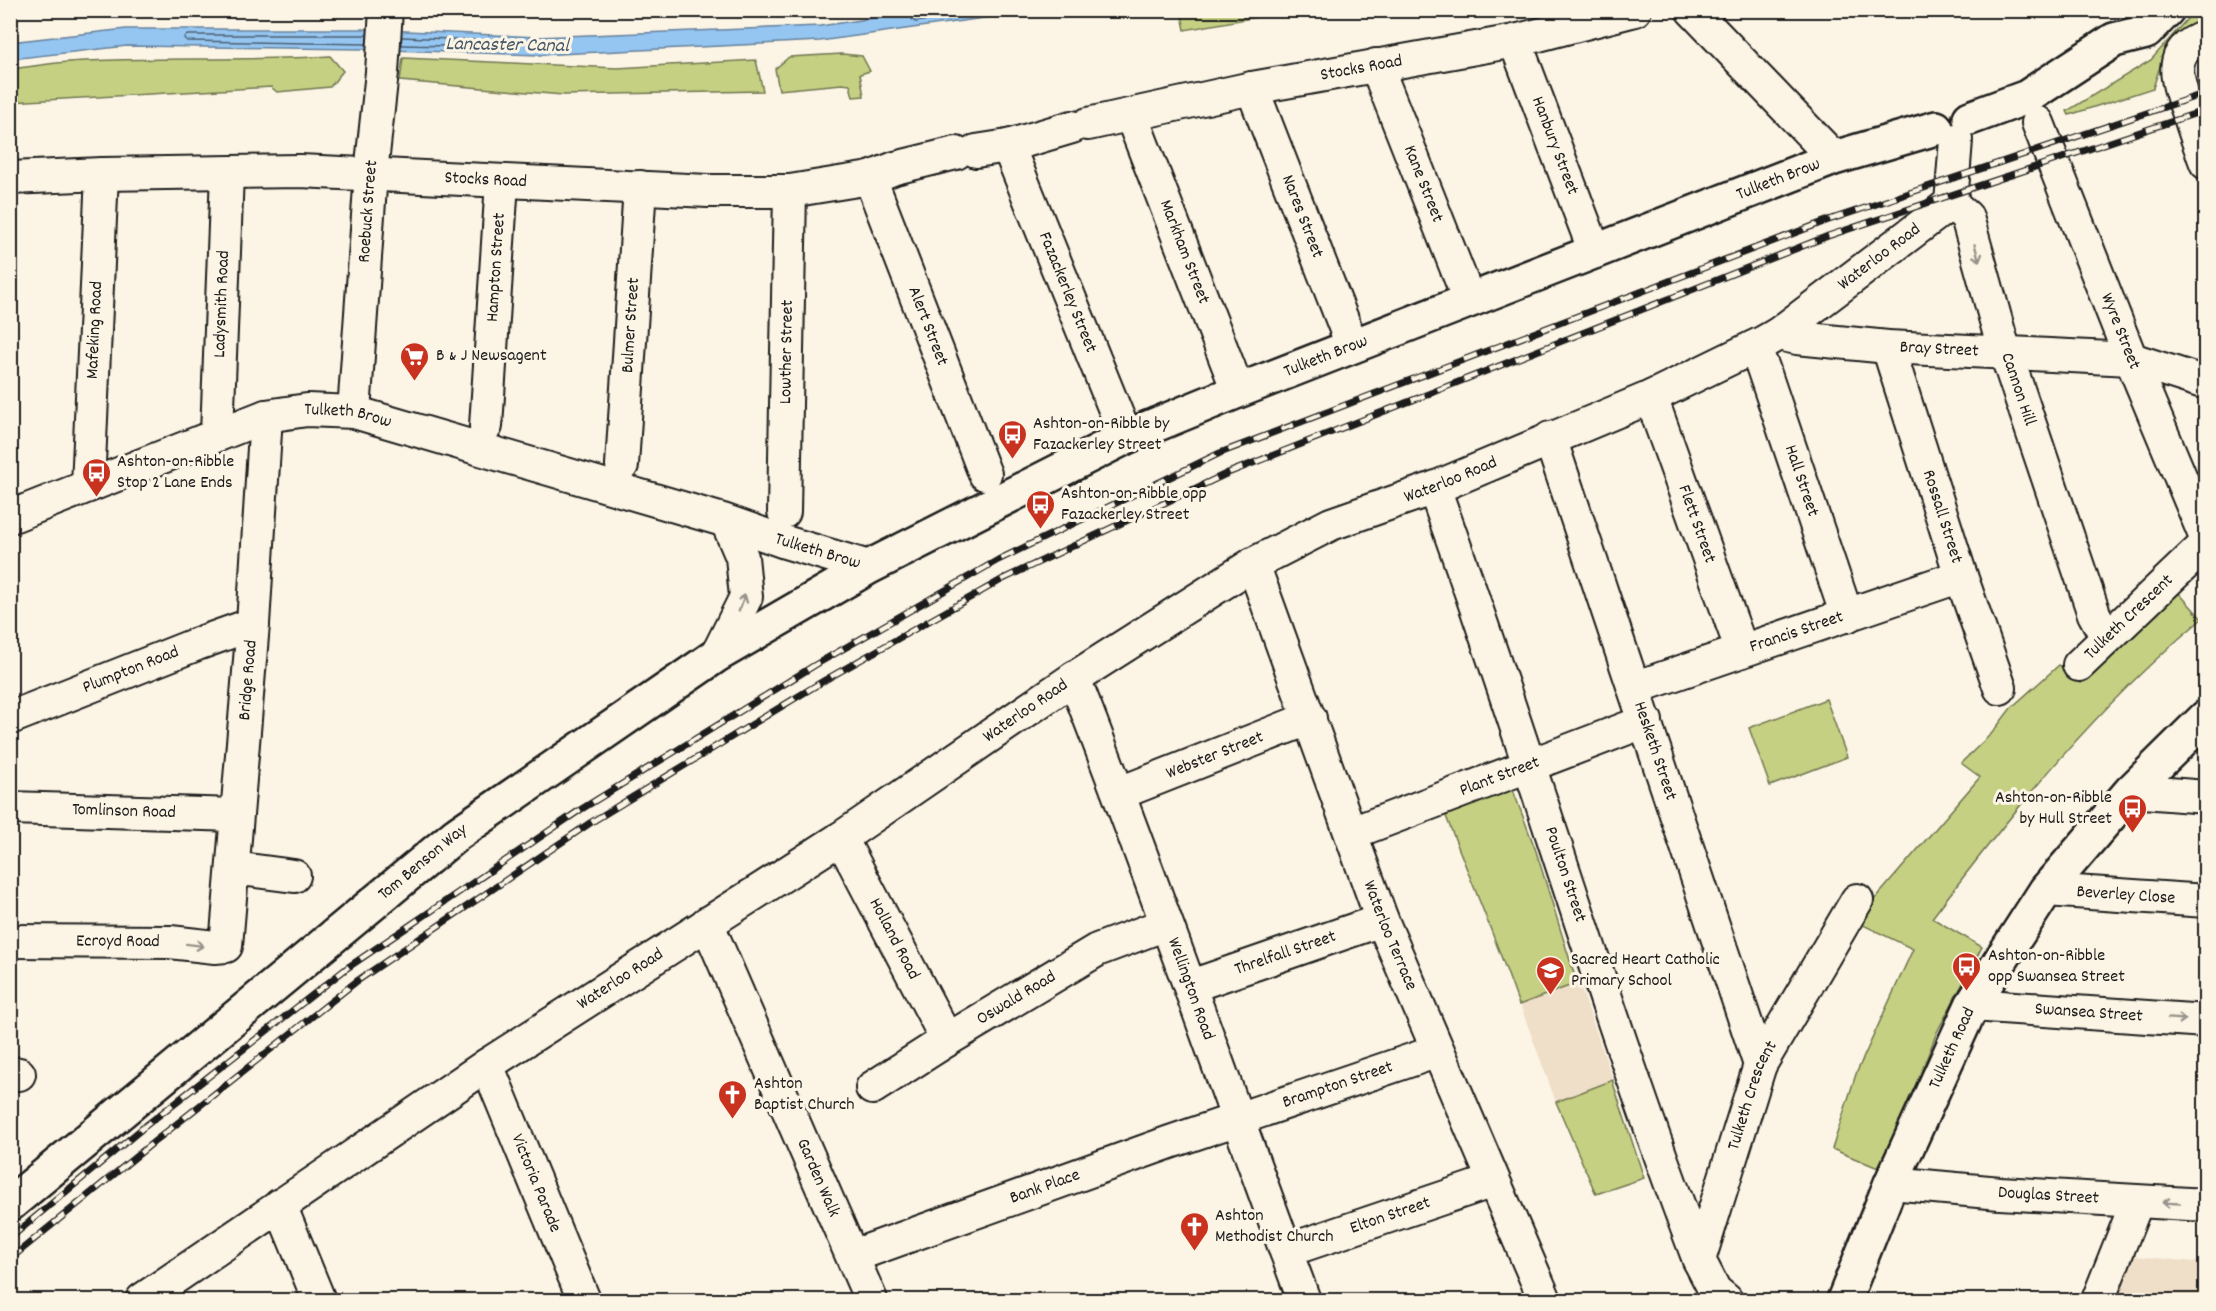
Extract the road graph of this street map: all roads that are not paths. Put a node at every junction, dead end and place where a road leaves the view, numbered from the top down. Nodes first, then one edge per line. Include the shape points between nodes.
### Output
1 (386, 10) edge
2 (1635, 10) edge
3 (1692, 10) edge
4 (2131, 10) edge
5 (2167, 10) edge
6 (2205, 37) edge
7 (2114, 40) junction
8 (1515, 41) junction
9 (1376, 65) junction
10 (1252, 88) junction
11 (1131, 115) junction
12 (2038, 123) dead end
13 (1954, 129) junction
14 (1008, 146) junction
15 (1834, 158) junction
16 (2205, 163) edge
17 (227, 173) junction
18 (370, 173) junction
19 (102, 174) junction
20 (10, 178) edge
21 (870, 178) junction
22 (502, 182) junction
23 (640, 187) junction
24 (790, 191) junction
25 (1951, 203) junction
26 (1594, 252) junction
27 (1469, 300) junction
28 (1766, 340) junction
29 (1352, 345) junction
30 (1887, 346) junction
31 (2007, 352) junction
32 (2132, 359) junction
33 (2205, 383) edge
34 (1238, 391) junction
35 (1651, 397) junction
36 (354, 412) junction
37 (267, 416) junction
38 (486, 426) dead end
39 (217, 434) junction
40 (1126, 437) junction
41 (1550, 438) junction
42 (622, 465) dead end
43 (985, 474) dead end
44 (88, 486) junction
45 (1434, 488) junction
46 (784, 512) dead end
47 (10, 517) edge
48 (727, 522) junction
49 (2205, 538) edge
50 (2205, 544) edge
51 (1253, 564) junction
52 (869, 567) junction
53 (1961, 576) junction
54 (1847, 615) junction
55 (253, 624) junction
56 (2108, 638) junction
57 (1742, 651) junction
58 (717, 656) junction
59 (2079, 665) dead end
60 (1074, 678) junction
61 (1634, 688) junction
62 (2000, 688) dead end
63 (2205, 717) edge
64 (10, 718) edge
65 (1310, 718) junction
66 (1646, 721) junction
67 (1530, 765) junction
68 (2131, 791) junction
69 (1120, 794) junction
70 (2205, 797) edge
71 (10, 808) edge
72 (236, 815) junction
73 (1352, 833) junction
74 (841, 838) junction
75 (233, 868) junction
76 (294, 876) dead end
77 (2046, 890) junction
78 (1857, 900) dead end
79 (2205, 901) edge
80 (1382, 920) junction
81 (707, 923) junction
82 (1166, 924) junction
83 (10, 941) edge
84 (226, 946) joint
85 (1191, 986) junction
86 (1972, 1005) junction
87 (2205, 1021) edge
88 (947, 1040) junction
89 (1438, 1051) junction
90 (487, 1065) junction
91 (1760, 1065) junction
92 (872, 1088) dead end
93 (1237, 1119) junction
94 (1493, 1181) junction
95 (1891, 1183) junction
96 (2138, 1202) junction
97 (10, 1204) edge
98 (280, 1205) junction
99 (2205, 1205) edge
100 (1286, 1251) junction
101 (853, 1256) junction
102 (1699, 1260) junction
103 (142, 1300) edge
104 (319, 1300) edge
105 (584, 1300) edge
106 (871, 1300) edge
107 (1304, 1300) edge
108 (1545, 1300) edge
109 (1726, 1300) edge
110 (1844, 1300) edge
111 (2098, 1300) edge

1 - 18 street, Roebuck Street
2 - 8 street, Stocks Road
3 - 15 street
4 - 7 main road, Tulketh Brow
5 - 7 main road, Tulketh Brow via 2146,32
6 - 16 street via 2194,40 2181,53 2175,76
7 - 13 main road, Tulketh Brow via 2027,97
8 - 9 street, Stocks Road
8 - 26 street, Hanbury Street
9 - 10 street, Stocks Road
9 - 27 street, Kane Street
10 - 11 street, Stocks Road
10 - 29 street, Nares Street
11 - 14 street, Stocks Road
11 - 34 street, Markham Street
12 - 32 street, Wyre Street
13 - 15 main road, Tulketh Brow
13 - 25 street
14 - 21 street, Stocks Road via 895,168
14 - 40 street, Fazackerley Street
15 - 26 main road, Tulketh Brow
17 - 18 street, Stocks Road
17 - 19 street, Stocks Road
17 - 39 street, Ladysmith Road
18 - 22 street, Stocks Road
18 - 36 street, Roebuck Street
19 - 20 street, Stocks Road
19 - 44 street, Mafeking Road
21 - 24 street, Stocks Road
21 - 43 street, Alert Street
22 - 23 street, Stocks Road
22 - 38 street, Hampton Street
23 - 24 street, Stocks Road
23 - 42 street, Bulmer Street
24 - 46 street, Lowther Street
25 - 28 street, Waterloo Road
25 -> 31 street, Cannon Hill via 1967,217
26 - 27 main road, Tulketh Brow
27 - 29 main road, Tulketh Brow
28 - 30 street, Bray Street via 1797,338
28 - 35 street, Waterloo Road
28 - 54 street, Hall Street via 1763,368
29 - 34 main road, Tulketh Brow
30 - 31 street, Bray Street
30 - 53 street, Rossall Street
31 - 32 street, Bray Street
31 - 56 street, Cannon Hill via 2094,614
32 - 33 street, Bray Street
32 - 49 street, Wyre Street
34 - 40 main road, Tulketh Brow
35 - 41 street, Waterloo Road
35 - 57 street, Flett Street
36 - 37 street, Tulketh Brow via 307,410
36 - 48 street, Tulketh Brow
37 - 39 street, Tulketh Brow
37 - 55 street, Bridge Road
39 - 44 street, Tulketh Brow
40 - 52 main road, Tulketh Brow
41 - 45 street, Waterloo Road
41 - 61 street, Hesketh Street
44 - 47 street, Tulketh Brow
45 - 51 street, Waterloo Road via 1331,524
45 - 67 street, Poulton Street
48 - 52 street, Tulketh Brow
58 -> 48 street via 746,597 742,557
50 - 56 street, Tulketh Crescent
51 - 60 street, Waterloo Road
51 - 65 street, Waterloo Terrace
52 - 58 main road, Tom Benson Way
53 - 54 street, Francis Street
53 - 62 street, Rossall Street
54 - 57 street, Francis Street
55 - 64 street, Plumpton Road
55 - 72 street, Bridge Road
56 - 59 street, Tulketh Crescent
57 - 61 street, Francis Street
58 - 97 main road, Tom Benson Way via 457,834
60 - 69 street, Wellington Road
60 - 74 street, Waterloo Road
61 - 66 street, Hesketh Street
63 - 68 main road, Tulketh Road
65 - 69 street, Webster Street
65 - 73 street, Waterloo Terrace
66 - 67 street, Plant Street
66 - 91 street, Hesketh Street
67 - 73 street, Plant Street
67 - 102 street, Poulton Street
68 - 70 street
68 - 77 main road, Tulketh Road
69 - 82 street, Wellington Road
71 - 72 street, Tomlinson Road
72 - 75 street, Bridge Road
73 - 80 street, Waterloo Terrace
74 - 81 street, Waterloo Road
74 - 88 street, Holland Road
75 - 76 street
75 - 84 street, Bridge Road
77 - 79 street, Beverley Close
77 - 86 main road, Tulketh Road
78 - 91 street, Tulketh Crescent
80 - 85 street, Threlfall Street
80 - 89 street, Waterloo Terrace
81 - 90 street, Waterloo Road
81 - 101 street, Garden Walk
82 - 85 street, Wellington Road
82 - 88 street, Oswald Road via 1097,950
83 -> 84 street, Ecroyd Road
85 - 93 street, Wellington Road
86 -> 87 street, Swansea Street
86 - 95 main road, Tulketh Road
88 - 92 street, Oswald Road
89 - 93 street, Brampton Street
89 - 94 street, Waterloo Terrace
90 - 98 street, Waterloo Road
90 - 105 street, Victoria Parade
91 - 102 street, Tulketh Crescent
93 - 100 street, Wellington Road
93 - 101 street, Bank Place
94 - 100 street, Elton Street
94 - 108 street, Waterloo Terrace
95 - 96 street, Douglas Street
95 - 110 main road, Tulketh Road
99 -> 96 street, Douglas Street
96 - 111 street
98 - 103 street, Waterloo Road
98 - 104 street
100 - 107 street, Wellington Road
101 - 106 street, Garden Walk
102 - 109 street via 1715,1291

